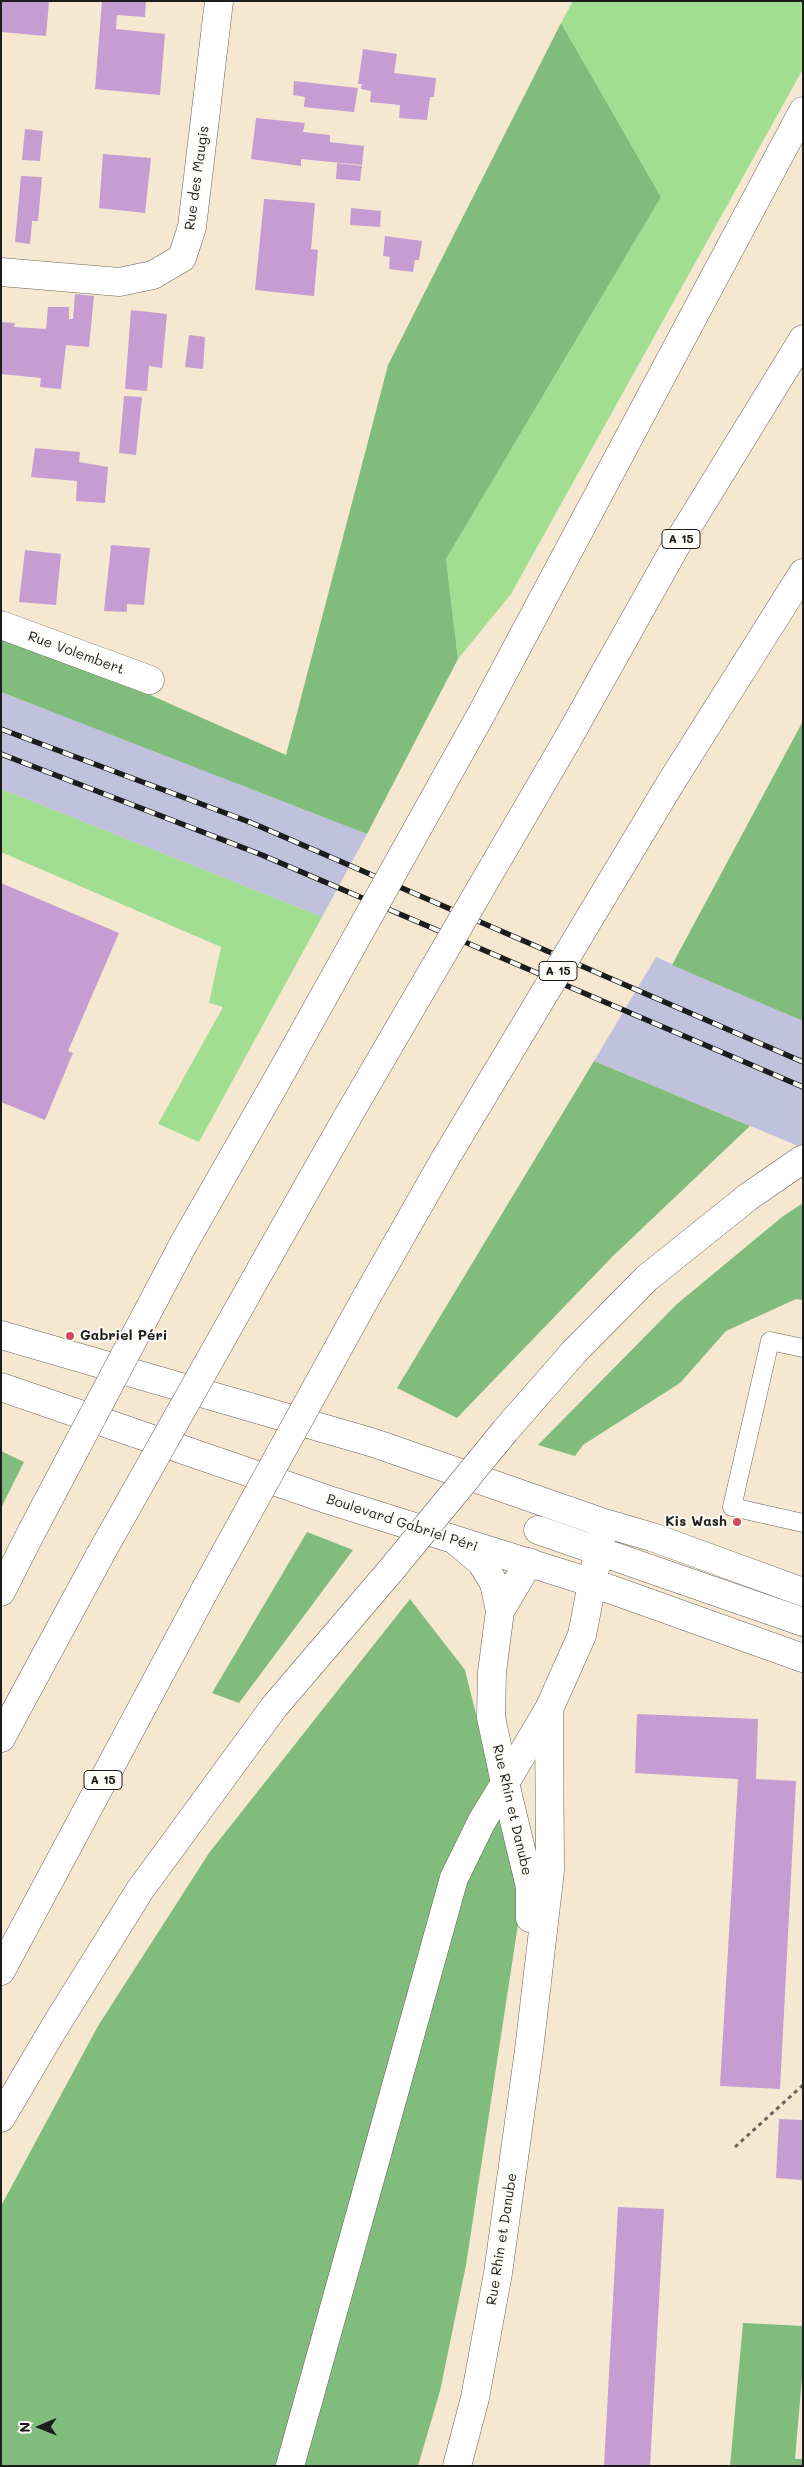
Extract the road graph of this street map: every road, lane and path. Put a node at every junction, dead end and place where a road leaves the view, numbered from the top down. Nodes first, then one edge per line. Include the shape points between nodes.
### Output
1 (219, 1) edge
2 (803, 110) edge
3 (1, 272) edge
4 (803, 339) edge
5 (803, 573) edge
6 (1, 625) edge
7 (150, 680) dead end
8 (803, 1159) edge
9 (1, 1335) edge
10 (803, 1348) edge
11 (1, 1387) edge
12 (546, 1503) junction
13 (604, 1523) junction
14 (803, 1523) edge
15 (538, 1530) junction
16 (456, 1541) junction
17 (599, 1550) junction
18 (529, 1562) junction
19 (593, 1583) junction
20 (1, 1592) edge
21 (803, 1592) edge
22 (500, 1611) junction
23 (803, 1622) edge
24 (803, 1658) edge
25 (550, 1709) junction
26 (1, 1738) edge
27 (505, 1783) junction
28 (1, 1970) edge
29 (533, 2010) junction
30 (803, 2085) edge
31 (1, 2118) edge
32 (735, 2147) dead end
33 (290, 2466) edge
34 (457, 2466) edge

1 - 3 main road, Rue des Maugis via 192,228 182,258 153,275 119,282
2 - 20 main road, bridge via 483,711 184,1243
4 - 26 main road, A 15, bridge via 678,544 348,1116 100,1555
5 - 28 main road, A 15, bridge via 670,784 362,1303
6 - 7 main road, Rue Volembert
8 - 31 main road, bridge via 748,1197 647,1278 574,1352 274,1707 140,1890
9 - 12 main road via 374,1442
10 - 14 lane via 770,1341 732,1507
11 - 16 main road, Boulevard Gabriel Péri
12 - 13 main road
12 - 15 main road, Rue Rhin et Danube
13 - 17 main road
13 - 21 main road
15 - 17 main road
15 - 18 main road, Rue Rhin et Danube
16 - 18 main road, Boulevard Gabriel Péri
16 - 22 main road, Rue Rhin et Danube via 481,1562 494,1583
17 - 19 main road
17 - 23 main road
18 - 19 main road, Boulevard Gabriel Péri
18 - 22 main road, Rue Rhin et Danube
19 - 24 main road, Boulevard Gabriel Péri
19 - 25 main road via 582,1635
22 - 27 main road, Rue Rhin et Danube via 492,1672 491,1717
25 - 27 main road
25 - 29 main road, Rue Rhin et Danube via 550,1871
27 - 29 main road, Rue Rhin et Danube via 530,1887 529,1953
27 - 33 main road via 454,1878
29 - 34 main road, Rue Rhin et Danube via 498,2274 475,2398
30 - 32 path

